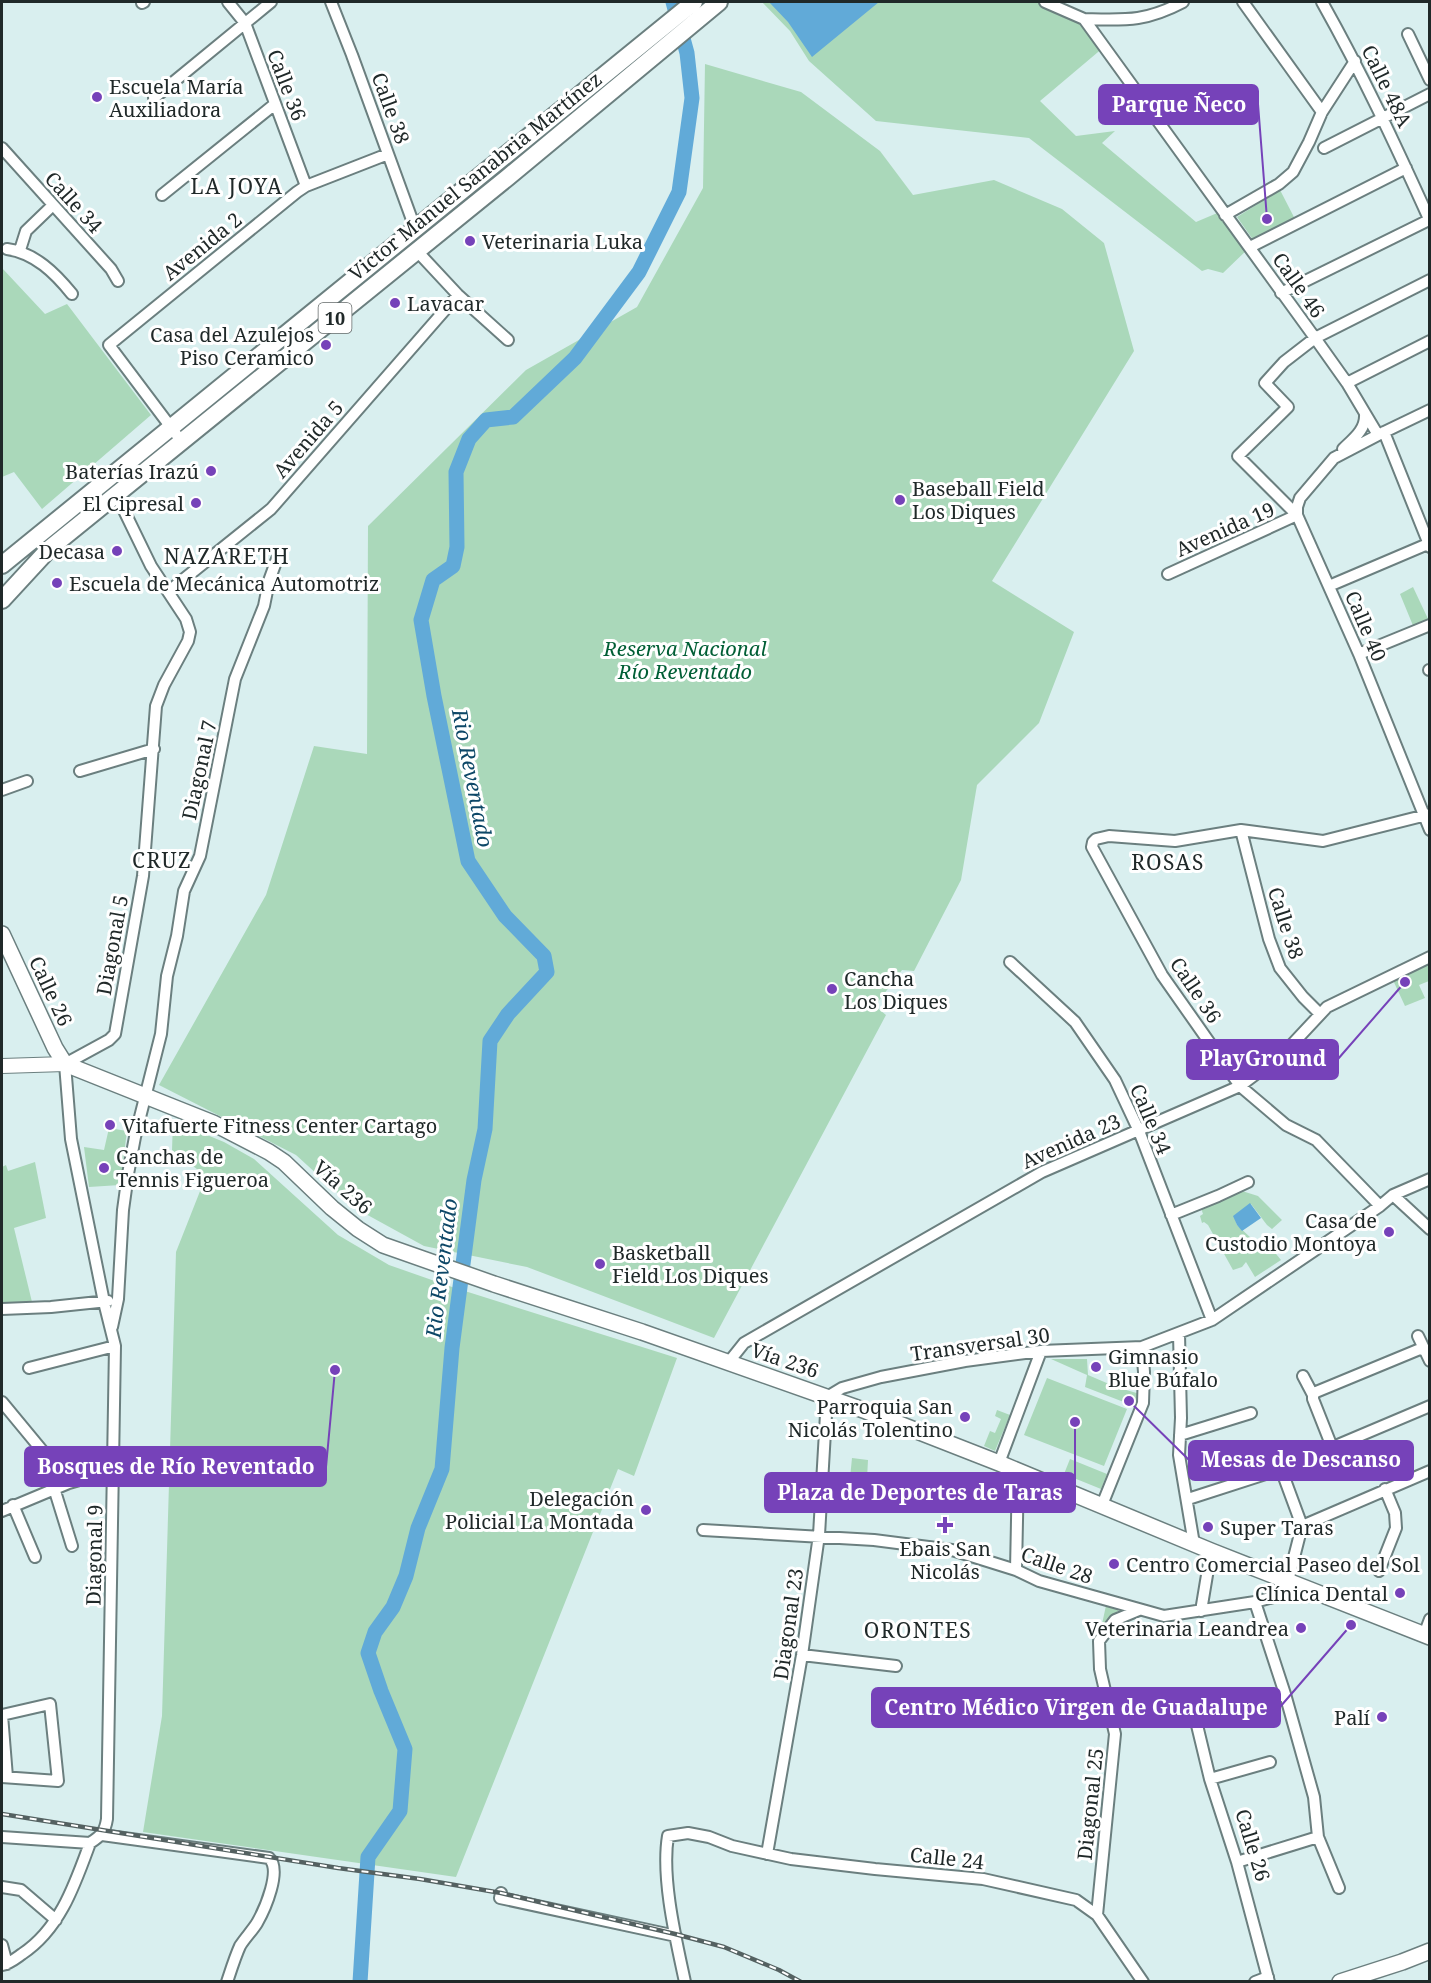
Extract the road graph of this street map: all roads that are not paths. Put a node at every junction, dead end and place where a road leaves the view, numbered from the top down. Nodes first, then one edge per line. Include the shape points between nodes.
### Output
1 (228, 2) edge
2 (271, 2) edge
3 (331, 2) edge
4 (694, 2) edge
5 (719, 2) edge
6 (1045, 2) edge
7 (1184, 2) edge
8 (1243, 2) edge
9 (1322, 2) edge
10 (1084, 19) junction
11 (245, 23) junction
12 (668, 33) junction
13 (1408, 34) dead end
14 (1355, 61) junction
15 (1430, 80) edge
16 (1430, 94) edge
17 (154, 98) dead end
18 (275, 104) junction
19 (1322, 112) junction
20 (1383, 118) junction
21 (544, 123) junction
22 (2, 148) edge
23 (1324, 148) dead end
24 (388, 154) junction
25 (1406, 168) junction
26 (507, 178) junction
27 (306, 186) junction
28 (162, 195) dead end
29 (53, 205) junction
30 (1225, 215) junction
31 (1429, 220) edge
32 (415, 228) junction
33 (1250, 247) junction
34 (7, 249) dead end
35 (20, 250) junction
36 (417, 251) junction
37 (1430, 280) edge
38 (118, 281) dead end
39 (1281, 293) junction
40 (72, 294) dead end
41 (458, 295) junction
42 (1315, 338) junction
43 (508, 340) dead end
44 (1430, 341) edge
45 (1347, 383) junction
46 (1430, 410) edge
47 (1365, 414) junction
48 (184, 417) junction
49 (170, 428) junction
50 (1381, 433) junction
51 (188, 437) junction
52 (1335, 458) junction
53 (116, 494) junction
54 (1297, 515) junction
55 (1429, 544) edge
56 (277, 560) dead end
57 (2, 565) edge
58 (1168, 574) dead end
59 (1329, 586) junction
60 (169, 591) junction
61 (2, 600) edge
62 (1430, 625) edge
63 (1359, 654) junction
64 (154, 749) junction
65 (80, 771) dead end
66 (27, 781) dead end
67 (2, 790) edge
68 (1427, 815) edge
69 (1241, 830) junction
70 (1430, 830) edge
71 (2, 934) edge
72 (1430, 957) edge
73 (1010, 962) dead end
74 (1320, 1014) junction
75 (65, 1064) junction
76 (2, 1066) edge
77 (1240, 1086) junction
78 (146, 1097) junction
79 (1139, 1131) junction
80 (1430, 1179) edge
81 (1248, 1182) dead end
82 (1393, 1195) junction
83 (1380, 1206) junction
84 (1171, 1215) junction
85 (1430, 1229) edge
86 (118, 1299) junction
87 (104, 1302) junction
88 (2, 1309) edge
89 (1212, 1320) junction
90 (112, 1330) junction
91 (1179, 1334) junction
92 (1418, 1336) dead end
93 (115, 1346) junction
94 (1142, 1347) junction
95 (1424, 1350) junction
96 (1041, 1351) junction
97 (1430, 1361) edge
98 (728, 1363) junction
99 (29, 1368) dead end
100 (1304, 1376) dead end
101 (1313, 1395) junction
102 (827, 1396) junction
103 (2, 1402) edge
104 (1430, 1407) edge
105 (1251, 1413) dead end
106 (1180, 1435) junction
107 (1332, 1447) junction
108 (999, 1463) junction
109 (1281, 1469) junction
110 (114, 1470) junction
111 (1018, 1471) junction
112 (1430, 1471) edge
113 (69, 1483) junction
114 (54, 1488) junction
115 (1385, 1489) junction
116 (1188, 1499) junction
117 (13, 1505) junction
118 (1102, 1505) junction
119 (2, 1511) edge
120 (1302, 1526) junction
121 (703, 1530) dead end
122 (819, 1535) junction
123 (1194, 1544) junction
124 (72, 1546) dead end
125 (1211, 1551) junction
126 (35, 1557) dead end
127 (1016, 1570) junction
128 (1379, 1571) dead end
129 (1288, 1581) junction
130 (1256, 1602) junction
131 (1139, 1610) junction
132 (1201, 1611) junction
133 (1430, 1619) edge
134 (1427, 1636) edge
135 (802, 1655) junction
136 (896, 1666) dead end
137 (1285, 1694) junction
138 (2, 1715) edge
139 (1270, 1762) dead end
140 (4, 1777) edge
141 (1210, 1779) junction
142 (102, 1835) junction
143 (2, 1837) edge
144 (1318, 1837) junction
145 (90, 1843) junction
146 (768, 1854) junction
147 (1237, 1862) junction
148 (2, 1887) edge
149 (1339, 1888) dead end
150 (501, 1893) dead end
151 (1097, 1915) junction
152 (56, 1920) junction
153 (676, 1936) junction
154 (2, 1946) edge
155 (1430, 1951) edge
156 (4, 1965) edge
157 (1373, 1977) edge
158 (1268, 1979) edge
159 (227, 1982) edge
160 (685, 1982) edge
161 (1143, 1982) edge
162 (1255, 1982) edge
163 (1340, 1982) edge

1 - 11 street, Calle 36
2 - 11 street
3 - 24 street, Calle 38
4 - 12 main road, 10
5 - 12 main road, 10
6 - 10 street
7 - 10 street via 1130,21
8 - 19 street
9 - 14 street, Calle 48A
10 - 30 street, Calle 46
11 - 17 street
11 - 18 street, Calle 36
12 - 21 main road, Victor Manuel Sanabria Martínez / 10
12 - 26 main road, Victor Manuel Sanabria Martínez / 10
13 - 15 street
14 - 19 street
14 - 20 street, Calle 48A
16 - 20 street
18 - 27 street, Calle 36
18 - 28 street
19 - 30 street via 1293,171
20 - 23 street
20 - 25 street, Calle 48A
21 - 26 main road via 543,134 509,165
21 - 32 main road, Victor Manuel Sanabria Martínez / 10
22 - 29 street, Calle 34
24 - 27 street, Avenida 2
24 - 32 street, Calle 38
25 - 31 street, Calle 48A
25 - 33 street
26 - 36 main road, Victor Manuel Sanabria Martínez / 10
27 - 49 street, Avenida 2 via 109,345
29 - 35 street via 26,231
29 - 38 street, Calle 34
30 - 33 street, Calle 46
31 - 39 street
32 - 48 main road, Victor Manuel Sanabria Martínez / 10
33 - 39 street, Calle 46
34 - 35 street
35 - 40 street via 49,269
36 - 41 street
36 - 51 main road, Victor Manuel Sanabria Martínez / 10
37 - 42 street
39 - 42 street, Calle 46
41 - 43 street
41 - 60 street, Avenida 5 via 271,509
42 - 45 street, Calle 46
42 - 54 street, Calle 40 via 1265,383 1288,407 1238,456
44 - 45 street
45 - 47 street, Calle 46
46 - 50 street, Avenida 19
47 - 50 street, Calle 46
47 - 52 street, Avenida 19 via 1363,429
48 - 49 main road, Victor Manuel Sanabria Martínez / 10
48 - 51 main road
49 - 51 street
49 - 57 main road, Victor Manuel Sanabria Martínez / 10
50 - 52 street, Avenida 19
50 - 55 street, Calle 46
51 - 53 main road, Victor Manuel Sanabria Martínez / 10
52 - 54 street, Avenida 19 via 1300,498
53 - 60 street via 151,566
53 - 61 main road, Victor Manuel Sanabria Martínez / 10 via 49,549
54 - 58 street, Avenida 19
54 - 59 street, Calle 40
55 - 59 street
56 - 78 street, Diagonal 7 via 235,680 200,856 184,891 167,976 161,1034
59 - 63 street, Calle 40
60 - 64 street, Diagonal 5 via 190,632 159,696
62 - 63 street
63 - 68 street, Calle 40
64 - 65 street
64 - 75 street, Diagonal 5 via 143,876 115,1034
66 - 67 street
68 - 69 street via 1323,841
68 - 70 street, Calle 40
69 - 74 street, Calle 38 via 1280,969
69 - 77 street, Calle 36 via 1175,841 1109,836 1096,839 1092,847 1162,975
71 - 75 main road, Calle 26
72 - 74 street, Avenida 23
73 - 79 street, Calle 34 via 1075,1022 1115,1080
74 - 77 street, Avenida 23 via 1284,1053
75 - 76 street
75 - 78 main road, Vía 236
75 - 87 street, Diagonal 9 via 71,1139
77 - 79 street, Avenida 23
77 - 83 street, Calle 36 via 1286,1125 1316,1140
78 - 86 street, Diagonal 7 via 123,1210
78 - 98 main road, Vía 236 via 213,1123 269,1152 332,1208 383,1245
79 - 84 street, Calle 34
79 - 98 street, Avenida 23 via 1042,1172 744,1343
80 - 82 street, Transversal 30
81 - 84 street
82 - 83 street, Transversal 30
82 - 85 street
83 - 89 street, Transversal 30
84 - 89 street, Calle 34
86 - 87 street
86 - 90 street, Diagonal 7
87 - 88 street
87 - 90 street, Diagonal 9
89 - 91 street, Transversal 30
90 - 93 street, Diagonal 9
91 - 94 street, Transversal 30
91 - 106 street
92 - 95 street
93 - 99 street
93 - 110 street, Diagonal 9
94 - 96 street, Transversal 30
94 - 118 street via 1143,1403
95 - 97 street
95 - 101 street
96 - 102 street, Transversal 30 via 881,1377
96 - 108 street
98 - 102 main road, Vía 236
100 - 101 street
101 - 107 street
102 - 108 main road, Vía 236
102 - 122 street, Diagonal 23
103 - 113 street
104 - 107 street
105 - 106 street
106 - 116 street via 1179,1455
107 - 109 street
108 - 111 main road, Vía 236
109 - 116 street
109 - 120 street
110 - 113 street
110 - 142 street, Diagonal 9 via 107,1819
111 - 118 main road, Vía 236
111 - 127 street
112 - 115 street
113 - 114 street
114 - 117 street
114 - 124 street
115 - 120 street
115 - 128 street via 1395,1513 1396,1528
116 - 123 street
117 - 119 street
117 - 126 street
118 - 123 main road, Vía 236
120 - 129 street
121 - 122 street, Calle 28
122 - 127 street, Calle 28 via 952,1550
122 - 135 street, Diagonal 23
123 - 125 main road, Vía 236
125 - 129 main road, Vía 236
125 - 132 street
127 - 131 street, Calle 28 via 1039,1581
129 - 130 street, Calle 28 via 1277,1596
129 - 134 main road, Vía 236
130 - 132 street, Calle 28
130 - 137 street
131 - 132 street, Calle 28 via 1164,1616
131 - 151 street, Diagonal 25 via 1115,1620 1099,1641 1100,1669 1115,1734
133 - 134 street
135 - 136 street
135 - 146 street, Diagonal 23
137 - 141 street, Calle 26 via 1196,1720
137 - 144 street via 1314,1797
138 - 140 street
138 - 140 street via 50,1704 58,1781
139 - 141 street
141 - 147 street, Calle 26
142 - 145 street
142 - 159 street via 272,1861 275,1870 267,1904 241,1945
143 - 145 street
144 - 147 street
144 - 149 street
145 - 152 street
146 - 151 street, Calle 24 via 983,1879 1076,1899
146 - 153 street, Calle 24 via 688,1833 668,1836 667,1879
147 - 158 street, Calle 26
148 - 152 street via 21,1890
150 - 153 street via 500,1898
151 - 161 street, Calle 24
152 - 156 street via 35,1945
153 - 160 street
154 - 156 street
155 - 157 main road
157 - 163 main road
158 - 162 street

